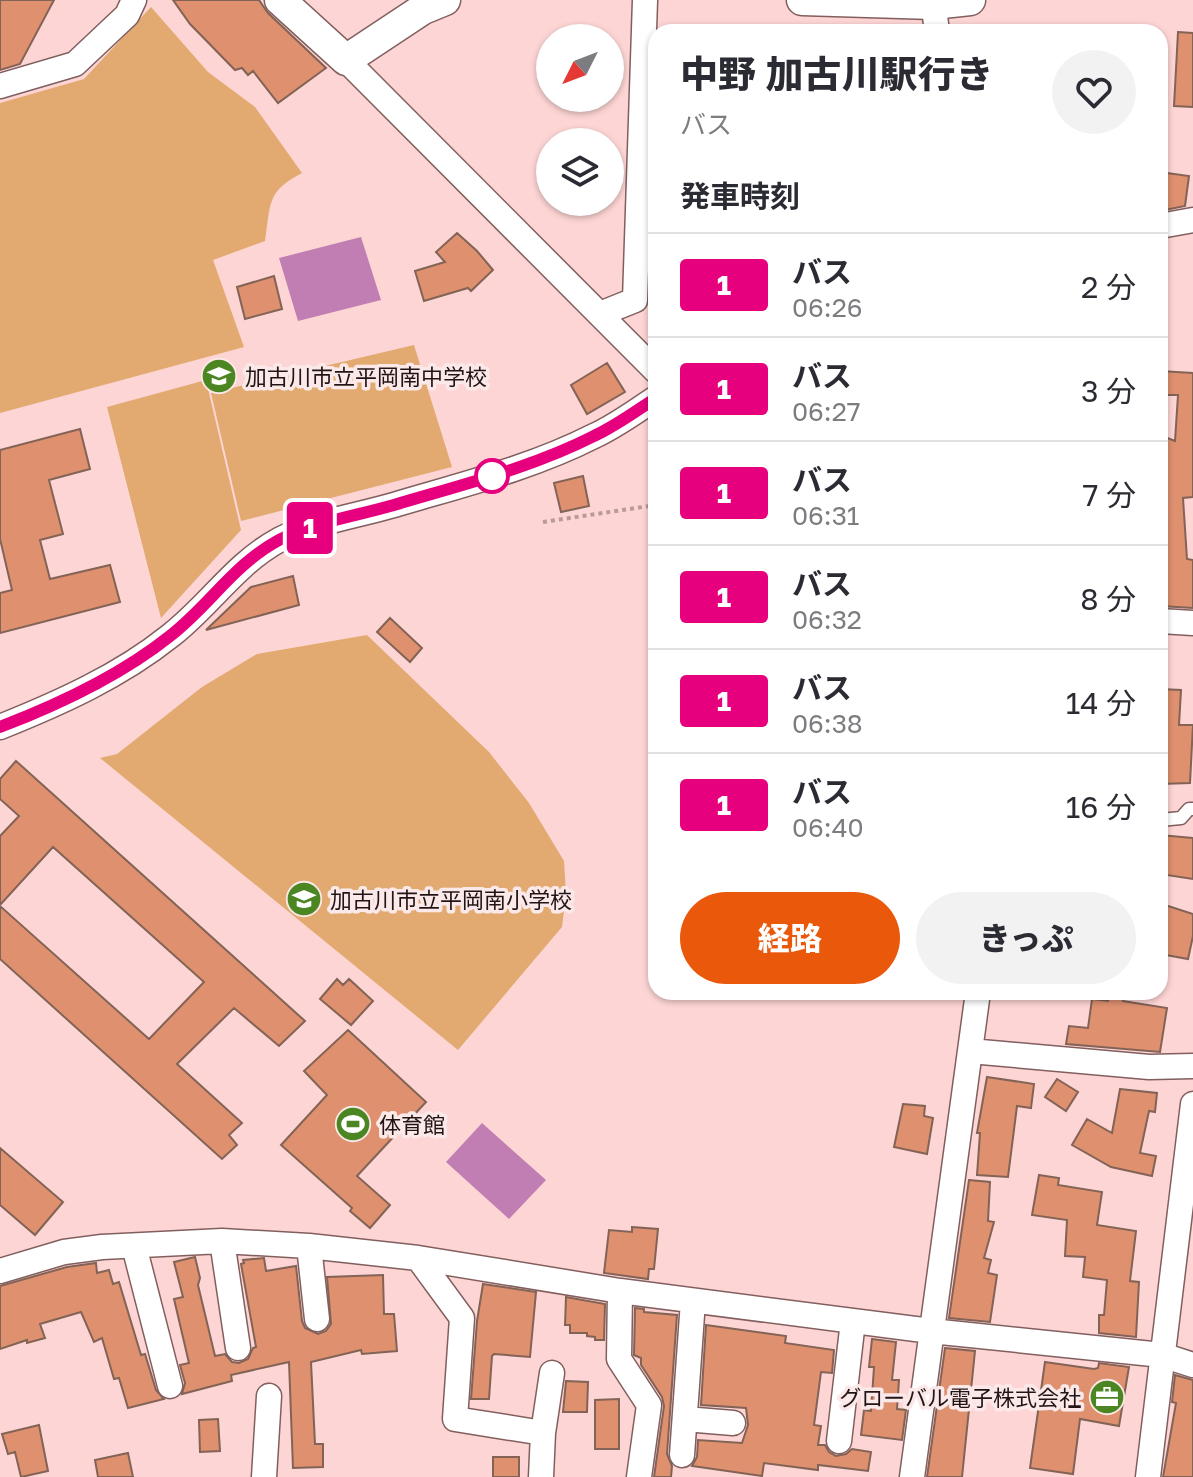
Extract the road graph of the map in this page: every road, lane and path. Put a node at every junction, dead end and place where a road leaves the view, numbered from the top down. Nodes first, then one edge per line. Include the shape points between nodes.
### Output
1 (134, 0) edge
2 (280, 0) edge
3 (445, 0) edge
4 (645, 0) edge
5 (802, 0) edge
6 (970, 0) edge
7 (934, 12) edge
8 (346, 60) junction
9 (0, 86) edge
10 (1193, 220) edge
11 (1168, 225) edge
12 (600, 314) junction
13 (648, 363) edge
14 (648, 403) edge
15 (648, 506) edge
16 (543, 522) dead end
17 (1168, 621) edge
18 (1193, 623) edge
19 (0, 727) edge
20 (1193, 809) edge
21 (1168, 819) edge
22 (977, 1000) edge
23 (970, 1051) junction
24 (1193, 1066) edge
25 (1193, 1104) edge
26 (1186, 1229) edge
27 (222, 1241) junction
28 (134, 1246) junction
29 (309, 1246) junction
30 (418, 1258) junction
31 (0, 1271) edge
32 (620, 1291) junction
33 (693, 1301) junction
34 (317, 1319) dead end
35 (853, 1321) junction
36 (931, 1331) junction
37 (238, 1348) dead end
38 (1162, 1355) junction
39 (1193, 1365) edge
40 (552, 1373) dead end
41 (170, 1386) dead end
42 (269, 1396) dead end
43 (667, 1410) junction
44 (733, 1423) dead end
45 (243, 1425) dead end
46 (267, 1426) junction
47 (543, 1433) junction
48 (839, 1441) dead end
49 (682, 1455) dead end
50 (264, 1477) edge
51 (541, 1477) edge
52 (639, 1477) edge
53 (912, 1477) edge
54 (1148, 1477) edge

1 - 9 street via 127,15 75,64
2 - 8 street
3 - 8 street
4 - 12 street via 635,300
5 - 7 street
6 - 7 street
8 - 12 street
10 - 11 street
12 - 13 street
14 - 19 street via 596,436 550,456 279,540 242,564 171,636 137,659 104,680
15 - 16 path
17 - 18 street
20 - 21 lane
22 - 23 street
23 - 24 street
23 - 36 street
25 - 26 street
26 - 38 street
27 - 28 street
27 - 29 street
27 - 37 street
28 - 31 street via 64,1252
28 - 41 street
29 - 30 street
29 - 34 street
30 - 32 street
30 - 47 street via 462,1318 455,1419
32 - 33 street
32 - 43 street via 619,1359
33 - 35 street
33 - 43 street
35 - 36 street
35 - 48 street via 832,1413
36 - 38 street
36 - 53 street
38 - 39 street
38 - 54 street
40 - 47 street
42 - 46 street
43 - 44 street
43 - 49 street
43 - 52 street
45 - 46 street
46 - 50 street
47 - 51 street

